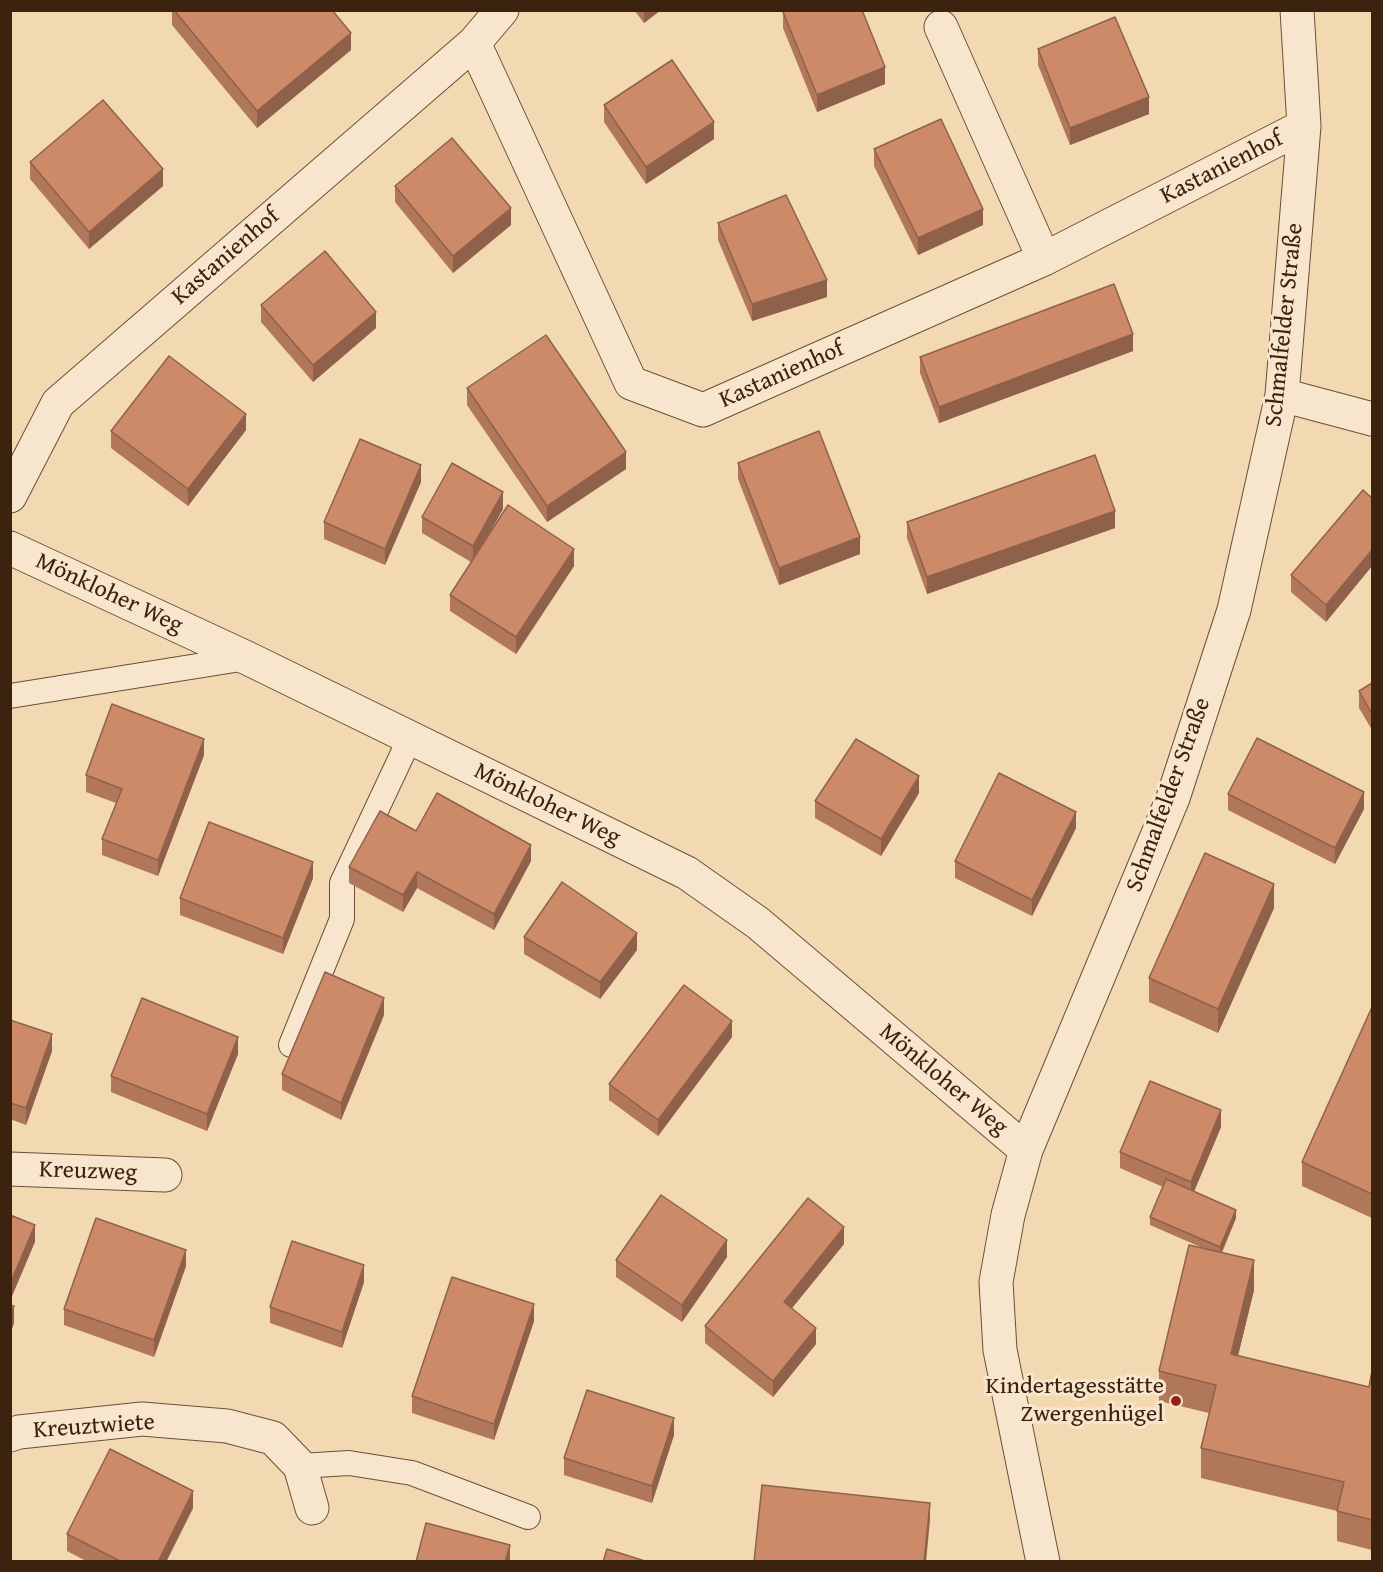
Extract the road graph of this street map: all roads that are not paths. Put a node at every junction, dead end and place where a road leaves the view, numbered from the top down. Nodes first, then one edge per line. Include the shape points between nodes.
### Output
1 (502, 10) edge
2 (1297, 10) edge
3 (940, 27) dead end
4 (474, 43) junction
5 (1304, 126) junction
6 (1044, 259) junction
7 (1282, 395) junction
8 (1372, 419) edge
9 (10, 496) edge
10 (10, 548) edge
11 (247, 658) junction
12 (10, 696) edge
13 (410, 738) junction
14 (291, 1045) edge
15 (1026, 1150) junction
16 (10, 1169) edge
17 (165, 1175) dead end
18 (10, 1435) edge
19 (300, 1466) junction
20 (312, 1508) dead end
21 (528, 1517) dead end
22 (1043, 1562) edge

1 - 4 street, Kastanienhof
2 - 5 street, Schmalfelder Straße
3 - 6 street
4 - 6 street, Kastanienhof via 631,383 703,410
4 - 9 street, Kastanienhof via 58,403
5 - 6 street, Kastanienhof
5 - 7 street, Schmalfelder Straße
7 - 8 street
7 - 15 street, Schmalfelder Straße via 1234,610 1173,798
10 - 11 street, Mönkloher Weg
11 - 12 lane
11 - 13 street, Mönkloher Weg
13 - 14 lane via 342,883 342,919
13 - 15 street, Mönkloher Weg via 687,873 758,923
15 - 22 street, Schmalfelder Straße via 1008,1215 996,1282 1000,1350
16 - 17 street, Kreuzweg
18 - 19 street, Kreuztwiete via 142,1419 226,1426 273,1438
19 - 20 street, Kreuztwiete
19 - 21 lane via 349,1463 412,1473

